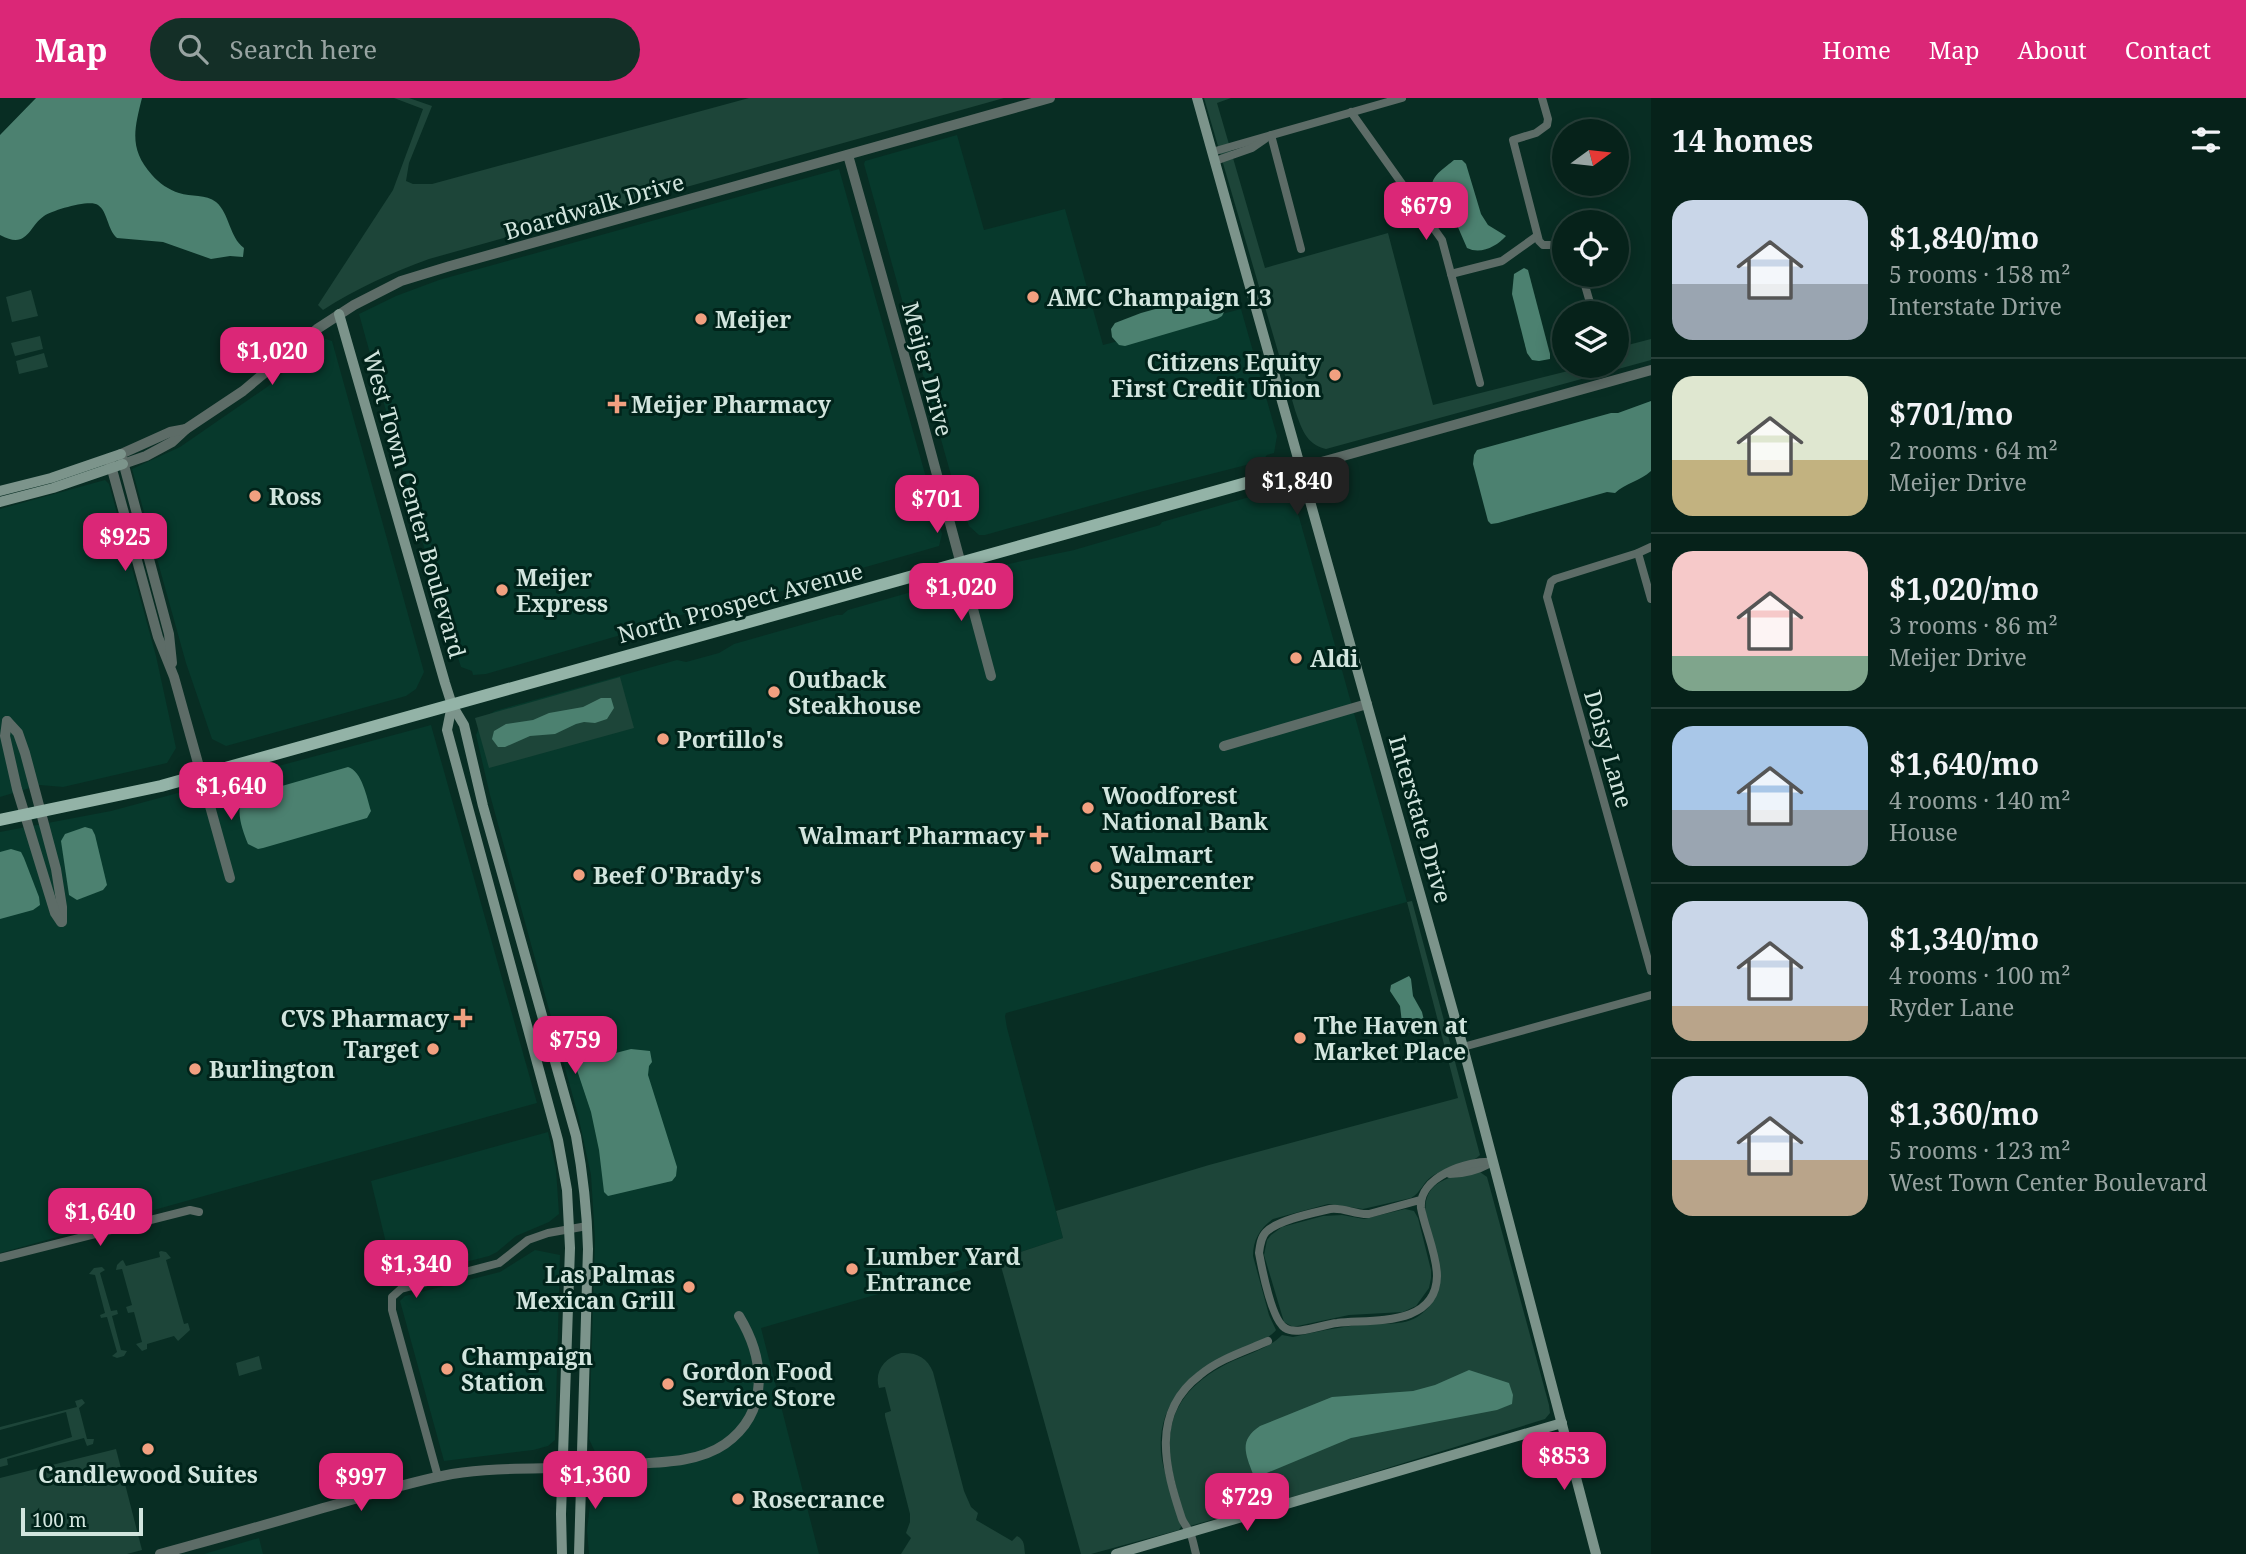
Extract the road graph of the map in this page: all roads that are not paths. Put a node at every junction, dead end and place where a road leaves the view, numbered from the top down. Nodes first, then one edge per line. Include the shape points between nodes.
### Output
1 (1050, 98) edge
2 (1197, 98) edge
3 (1402, 98) edge
4 (1542, 98) edge
5 (1351, 112) junction
6 (1270, 135) junction
7 (848, 155) junction
8 (1214, 156) junction
9 (1537, 236) junction
10 (1552, 245) edge
11 (1301, 248) dead end
12 (1451, 274) junction
13 (339, 314) junction
14 (1651, 370) edge
15 (1480, 383) dead end
16 (122, 459) junction
17 (110, 464) junction
18 (1300, 468) junction
19 (0, 491) edge
20 (0, 502) edge
21 (142, 535) junction
22 (131, 538) junction
23 (1651, 547) edge
24 (1638, 553) junction
25 (961, 562) junction
26 (1651, 599) edge
27 (991, 676) dead end
28 (174, 677) junction
29 (1367, 704) junction
30 (452, 705) junction
31 (1224, 746) dead end
32 (202, 774) junction
33 (40, 812) junction
34 (25, 815) junction
35 (0, 820) edge
36 (230, 878) dead end
37 (1651, 971) edge
38 (1651, 995) edge
39 (1463, 1047) junction
40 (1493, 1163) junction
41 (1420, 1200) junction
42 (199, 1212) dead end
43 (587, 1226) junction
44 (569, 1231) junction
45 (0, 1258) edge
46 (740, 1316) dead end
47 (1268, 1341) dead end
48 (1562, 1423) junction
49 (562, 1467) junction
50 (581, 1468) junction
51 (438, 1477) junction
52 (1190, 1534) junction
53 (160, 1554) edge
54 (562, 1554) edge
55 (579, 1554) edge
56 (1116, 1554) edge
57 (1196, 1554) edge
58 (1595, 1554) edge

1 - 7 street, Boardwalk Drive
2 - 8 main road, Interstate Drive
3 - 5 street
4 - 9 street via 1547,125 1513,140
5 - 6 street
5 - 12 street via 1442,240
6 - 8 street
6 - 11 street
7 - 13 street, Boardwalk Drive via 425,273 379,291
7 - 25 street, Meijer Drive
8 - 18 main road, Interstate Drive
9 - 10 street via 1543,245
9 - 12 street via 1502,261
12 - 15 street
13 - 16 street, Boardwalk Drive via 243,391 186,429 170,432
13 - 30 main road, West Town Center Boulevard
14 - 18 street, North Prospect Avenue
16 - 17 main road
16 - 21 street
17 - 19 main road
17 - 20 main road via 53,488
17 - 22 street
18 - 25 main road, North Prospect Avenue
18 - 29 main road, Interstate Drive
21 - 22 street
21 - 28 street via 169,634
22 - 28 street
23 - 24 street
24 - 26 street
24 - 37 street, Doisy Lane via 1555,579 1547,597
25 - 27 street, Meijer Drive
25 - 30 main road, North Prospect Avenue
28 - 32 street
29 - 31 street
29 - 39 main road, Interstate Drive
30 - 32 main road, North Prospect Avenue
30 - 43 main road, West Town Center Boulevard via 464,725 576,1136
30 - 44 main road, West Town Center Boulevard via 447,730 558,1140
32 - 33 main road, North Prospect Avenue
32 - 36 street
33 - 34 main road, North Prospect Avenue
33 - 34 street via 18,733 7,721 5,736
33 - 34 street via 56,869 62,922 55,913
34 - 35 main road, North Prospect Avenue
38 - 39 street
39 - 40 main road, Interstate Drive
40 - 41 street via 1447,1174 1430,1184
40 - 48 main road, Interstate Drive
41 - 41 street via 1437,1275 1424,1306 1403,1317 1294,1332 1283,1328 1259,1253 1267,1231 1330,1209 1362,1215
42 - 45 street via 190,1210
43 - 44 street
43 - 50 main road, West Town Center Boulevard
44 - 49 main road, West Town Center Boulevard
44 - 51 street via 528,1240 499,1263 401,1289 392,1297
46 - 50 street via 758,1358 759,1382 747,1421 731,1439 698,1456
47 - 52 street via 1201,1373 1171,1408 1165,1456
48 - 52 main road
48 - 58 main road, Interstate Drive
49 - 50 street
49 - 51 street via 489,1469
49 - 54 main road, West Town Center Boulevard
50 - 55 main road, West Town Center Boulevard
51 - 53 street
52 - 56 main road
52 - 57 street

